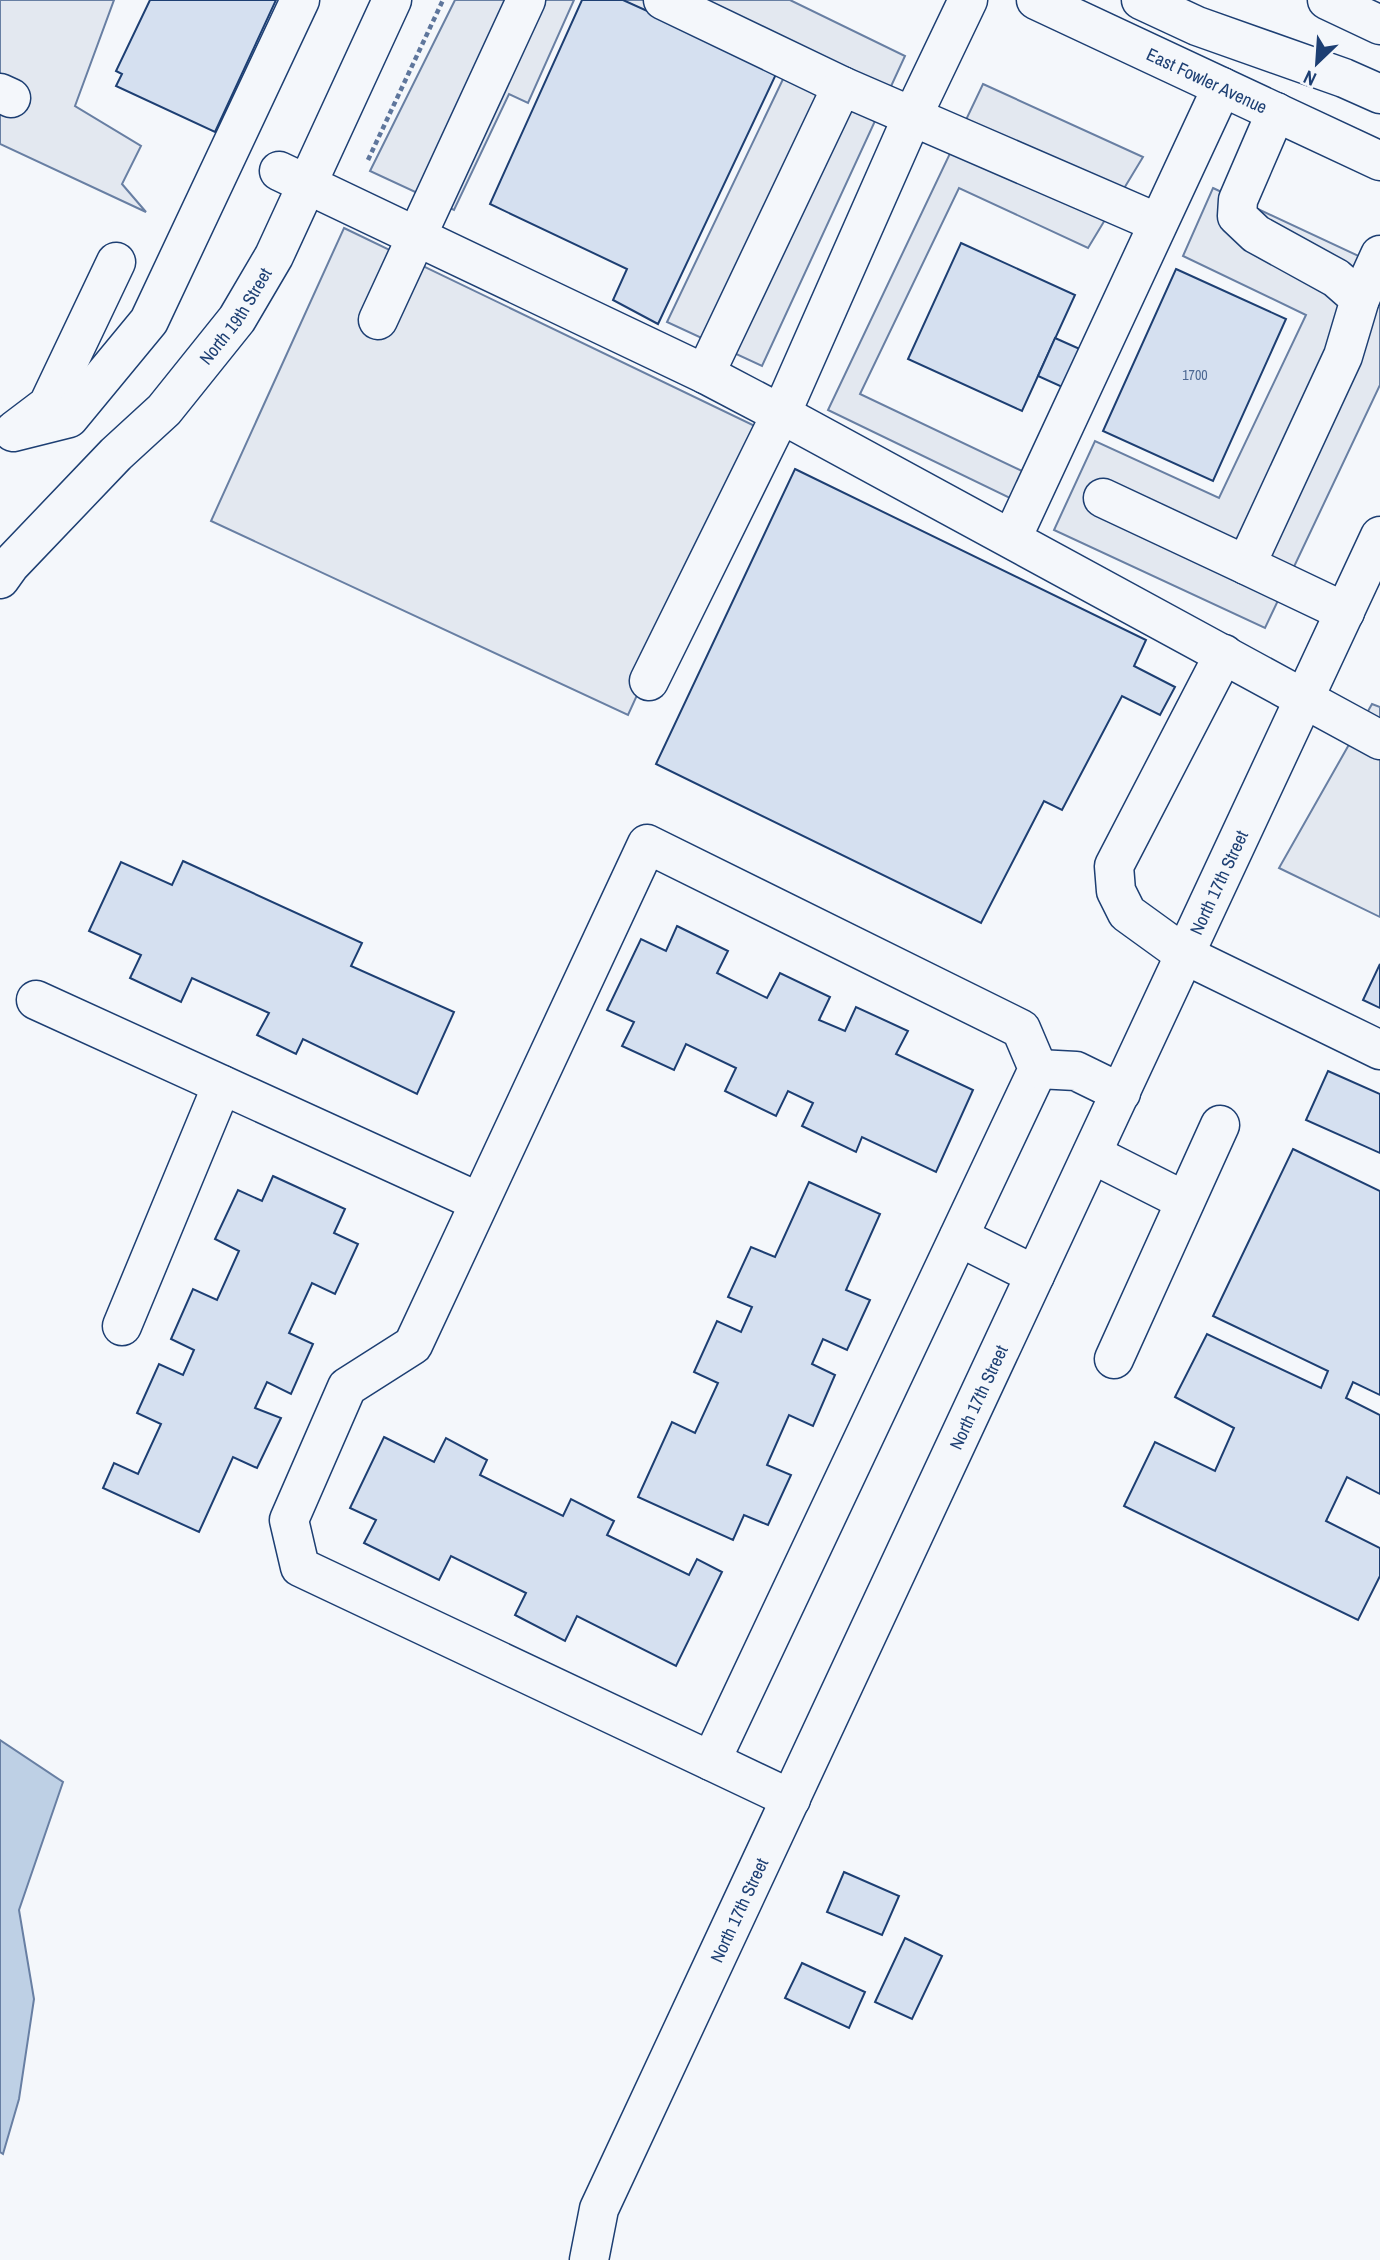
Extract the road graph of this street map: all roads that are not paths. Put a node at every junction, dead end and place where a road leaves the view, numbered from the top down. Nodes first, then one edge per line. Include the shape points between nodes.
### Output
1 (300, 0) edge
2 (392, 0) edge
3 (526, 0) edge
4 (663, 0) edge
5 (968, 0) edge
6 (1036, 0) edge
7 (1141, 0) edge
8 (1327, 0) edge
9 (1380, 25) edge
10 (842, 86) junction
11 (1222, 87) junction
12 (1380, 94) edge
13 (1276, 112) junction
14 (913, 115) junction
15 (1380, 160) edge
16 (293, 178) junction
17 (1158, 223) junction
18 (416, 237) junction
19 (1380, 255) edge
20 (116, 262) dead end
21 (1360, 299) junction
22 (377, 320) dead end
23 (705, 374) junction
24 (781, 414) junction
25 (1103, 498) dead end
26 (1380, 536) edge
27 (1012, 538) junction
28 (1246, 565) junction
29 (0, 579) edge
30 (1345, 612) junction
31 (1224, 654) junction
32 (649, 681) dead end
33 (1304, 699) junction
34 (1380, 740) edge
35 (1185, 956) junction
36 (36, 1000) dead end
37 (1380, 1050) edge
38 (1038, 1069) junction
39 (222, 1085) junction
40 (1121, 1093) junction
41 (1220, 1125) dead end
42 (1092, 1154) junction
43 (1185, 1201) junction
44 (479, 1202) junction
45 (959, 1237) junction
46 (1035, 1275) junction
47 (122, 1326) dead end
48 (1114, 1359) dead end
49 (711, 1761) junction
50 (791, 1799) junction
51 (589, 2260) edge

1 - 20 street via 149,321 69,418 13,432 48,405
2 - 16 street, North 19th Street
3 - 18 street
4 - 10 street
5 - 14 street
6 - 11 street, East Fowler Avenue
7 - 12 street via 1197,26
8 - 9 street
10 - 14 street
10 - 23 street
11 - 13 street, East Fowler Avenue
11 - 17 street
13 - 15 street, East Fowler Avenue
13 - 21 street via 1238,200 1237,216 1256,234 1336,278
14 - 17 street
14 - 24 street
16 - 18 street
16 - 29 street, North 19th Street via 269,266 237,319 164,410 116,454
17 - 27 street
18 - 22 street
18 - 23 street
19 - 21 street
21 - 28 street via 1343,356
23 - 24 street
24 - 27 street
24 - 32 street
25 - 28 street
26 - 30 street, North 17th Street
27 - 31 street
28 - 30 street
30 - 33 street, North 17th Street
31 - 33 street
31 - 35 street via 1114,866 1116,891 1127,913
33 - 34 street
33 - 35 street, North 17th Street
35 - 37 street
35 - 40 street, North 17th Street
36 - 39 street
38 - 40 street via 1076,1071
38 - 44 street via 1021,1029 647,844
38 - 45 street
39 - 44 street
39 - 47 street
40 - 42 street, North 17th Street
41 - 43 street
42 - 43 street
42 - 46 street, North 17th Street
43 - 48 street
44 - 49 street via 413,1345 347,1387 289,1520 300,1567
45 - 46 street
45 - 49 street
46 - 50 street, North 17th Street
49 - 50 street
50 - 51 street, North 17th Street via 599,2209

